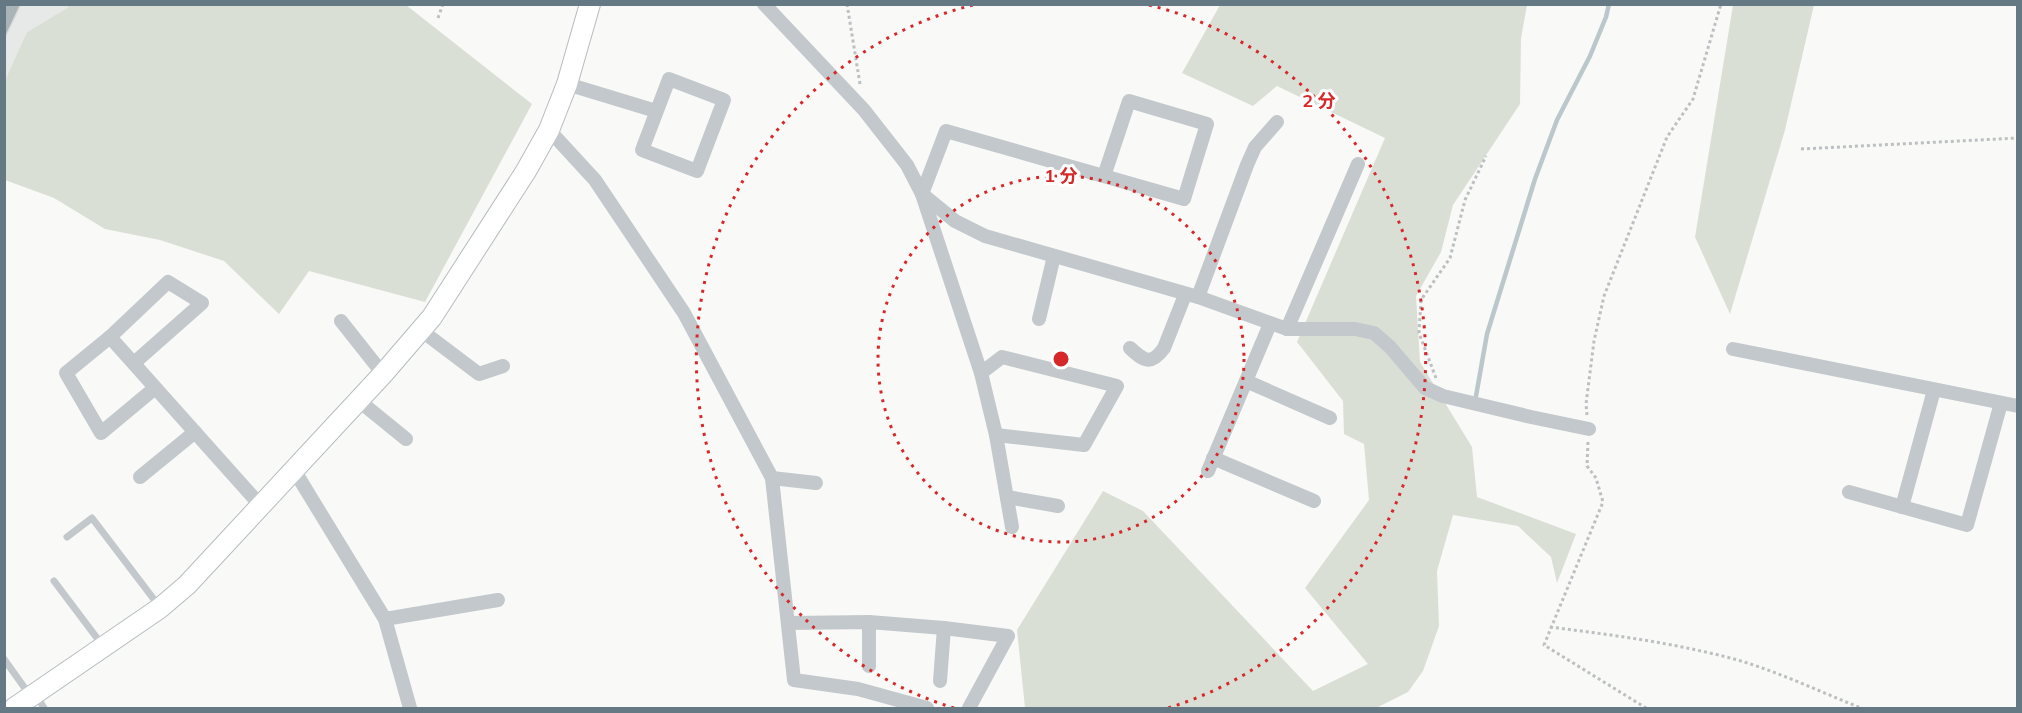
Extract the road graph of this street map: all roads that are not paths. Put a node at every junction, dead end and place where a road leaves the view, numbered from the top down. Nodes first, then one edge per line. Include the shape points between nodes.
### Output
1 (590, 4) edge
2 (764, 4) edge
3 (567, 84) junction
4 (656, 111) junction
5 (1276, 122) dead end
6 (549, 130) junction
7 (1358, 164) dead end
8 (1104, 176) junction
9 (922, 194) junction
10 (1054, 256) junction
11 (1192, 296) junction
12 (1039, 319) dead end
13 (341, 321) dead end
14 (1270, 324) junction
15 (1287, 329) junction
16 (422, 331) junction
17 (110, 337) junction
18 (1130, 348) dead end
19 (1733, 349) dead end
20 (134, 363) junction
21 (503, 366) dead end
22 (981, 373) junction
23 (383, 374) junction
24 (1246, 381) junction
25 (155, 388) junction
26 (1934, 390) junction
27 (358, 400) junction
28 (2001, 403) junction
29 (2018, 406) edge
30 (1330, 418) dead end
31 (1589, 429) road end
32 (195, 432) junction
33 (996, 435) junction
34 (406, 439) dead end
35 (294, 470) junction
36 (140, 477) dead end
37 (772, 478) junction
38 (816, 483) dead end
39 (1849, 492) dead end
40 (1007, 497) junction
41 (1314, 501) dead end
42 (261, 506) junction
43 (1058, 506) dead end
44 (1902, 507) junction
45 (1012, 527) dead end
46 (67, 537) dead end
47 (54, 581) dead end
48 (498, 600) dead end
49 (160, 608) junction
50 (385, 619) junction
51 (869, 622) junction
52 (789, 623) junction
53 (944, 628) junction
54 (104, 648) junction
55 (4, 660) edge
56 (869, 666) dead end
57 (940, 681) dead end
58 (37, 700) edge
59 (14, 708) edge
60 (410, 708) edge
61 (927, 708) edge
62 (969, 708) edge

1 - 3 street
2 - 9 street via 864,110 907,165
3 - 4 street
3 - 6 street
4 - 4 street via 669,79 724,100 697,171 642,150
5 - 11 street via 1255,147
6 - 16 street
6 - 37 street via 595,180 684,313
7 - 15 street
8 - 8 street via 1184,198 1207,124 1129,101
8 - 9 street via 946,131
9 - 10 street via 956,221 985,236
9 - 22 street
10 - 11 street
10 - 12 street
11 - 14 street
11 - 18 street via 1158,355 1151,360 1142,359
13 - 23 street
14 - 15 street
14 - 24 street
15 - 31 street via 1355,329 1374,333 1425,388 1443,396
16 - 21 street via 479,374
16 - 23 street
17 - 20 street
17 - 20 street via 168,282 202,303
17 - 25 street via 66,373 101,433
19 - 26 street
20 - 25 street
22 - 33 street
22 - 33 street via 1002,357 1117,386 1084,445
23 - 27 street
24 - 30 street
24 - 41 street via 1211,464
25 - 32 street
26 - 28 street
26 - 44 street
27 - 34 street
27 - 35 street
28 - 29 street
28 - 44 street via 1967,525
32 - 36 street
32 - 42 street
33 - 40 street
35 - 42 street
35 - 50 street
37 - 38 street
37 - 52 street
39 - 44 street
40 - 43 street
40 - 45 street
42 - 49 street via 187,585
46 - 49 lane via 92,518
47 - 54 lane
48 - 50 street
49 - 54 street
50 - 60 street
51 - 52 street
51 - 53 street
51 - 56 street
52 - 61 street via 794,680 858,689
53 - 57 street
53 - 62 street via 1008,636
54 - 58 street
55 - 58 lane
58 - 59 street

